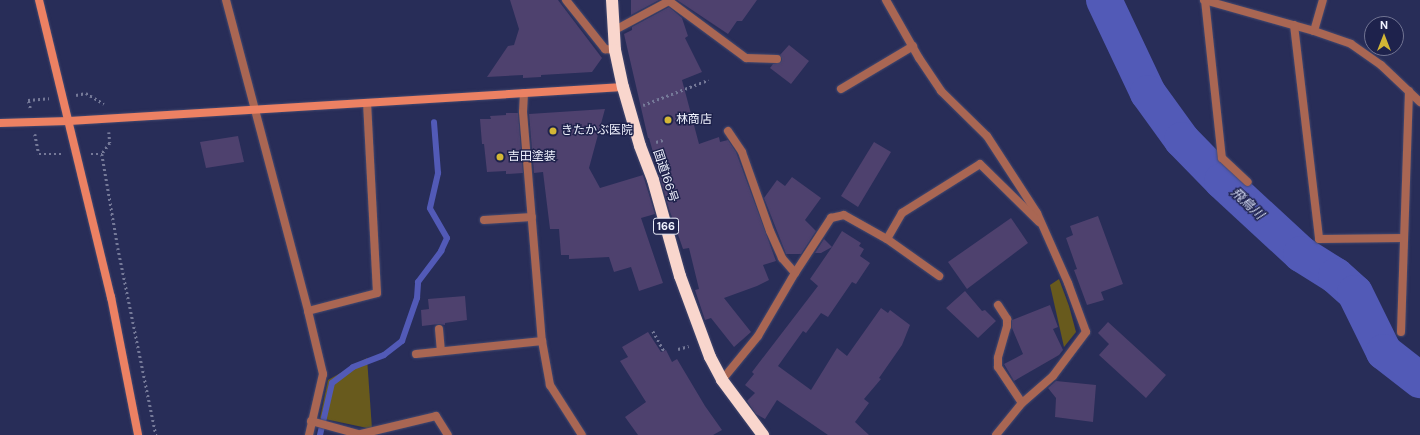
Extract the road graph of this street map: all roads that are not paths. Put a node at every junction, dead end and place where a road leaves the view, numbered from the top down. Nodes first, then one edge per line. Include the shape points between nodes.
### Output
1 (39, 0) edge
2 (226, 0) edge
3 (566, 0) edge
4 (612, 0) edge
5 (886, 0) edge
6 (1205, 0) edge
7 (1323, 0) edge
8 (1294, 25) junction
9 (613, 31) junction
10 (1314, 31) junction
11 (913, 46) junction
12 (615, 50) junction
13 (777, 59) dead end
14 (623, 87) junction
15 (841, 89) dead end
16 (1408, 91) junction
17 (524, 94) junction
18 (1420, 102) edge
19 (367, 103) junction
20 (254, 110) junction
21 (69, 121) junction
22 (0, 123) edge
23 (728, 131) dead end
24 (1248, 182) dead end
25 (532, 216) junction
26 (484, 220) dead end
27 (1042, 225) junction
28 (1404, 238) junction
29 (887, 239) junction
30 (795, 273) junction
31 (939, 276) dead end
32 (998, 304) dead end
33 (308, 311) junction
34 (439, 329) dead end
35 (1401, 332) dead end
36 (542, 341) junction
37 (441, 351) junction
38 (416, 354) dead end
39 (722, 380) junction
40 (1022, 404) junction
41 (311, 421) junction
42 (138, 435) edge
43 (309, 435) edge
44 (362, 435) edge
45 (448, 435) edge
46 (582, 435) edge
47 (763, 435) edge
48 (996, 435) edge

1 - 21 street
2 - 20 street
3 - 12 street via 605,49
4 - 9 highway, 国道166号 / 166
5 - 11 street
6 - 8 street
6 - 24 street via 1222,158
7 - 10 street
8 - 10 street
8 - 28 street via 1319,239
9 - 12 highway, 国道166号 / 166
9 - 13 street via 669,2 746,58
10 - 16 street via 1351,44 1381,65
11 - 15 street
11 - 27 street via 941,91 987,136 1037,213
12 - 14 highway, 国道166号 / 166
14 - 17 street
14 - 39 highway, 国道166号 / 166 via 680,276 710,358
16 - 18 street
16 - 28 street
17 - 19 street
17 - 25 street via 523,112
19 - 20 street
19 - 33 street via 377,293
20 - 21 street
20 - 33 street
21 - 22 street
21 - 42 street via 111,297
23 - 30 street via 742,152 782,258
25 - 26 street
25 - 36 street
27 - 29 street via 980,164 902,213
27 - 40 street via 1086,332 1053,376
28 - 35 street
29 - 30 street via 844,215 831,218
29 - 31 street
30 - 39 street via 758,336
32 - 40 street via 1007,319 998,367
33 - 41 street via 323,374
34 - 37 street
36 - 37 street
36 - 46 street via 550,385
37 - 38 street
39 - 47 highway, 国道166号 / 166
40 - 48 street
41 - 43 street
41 - 44 street
44 - 45 street via 436,416

